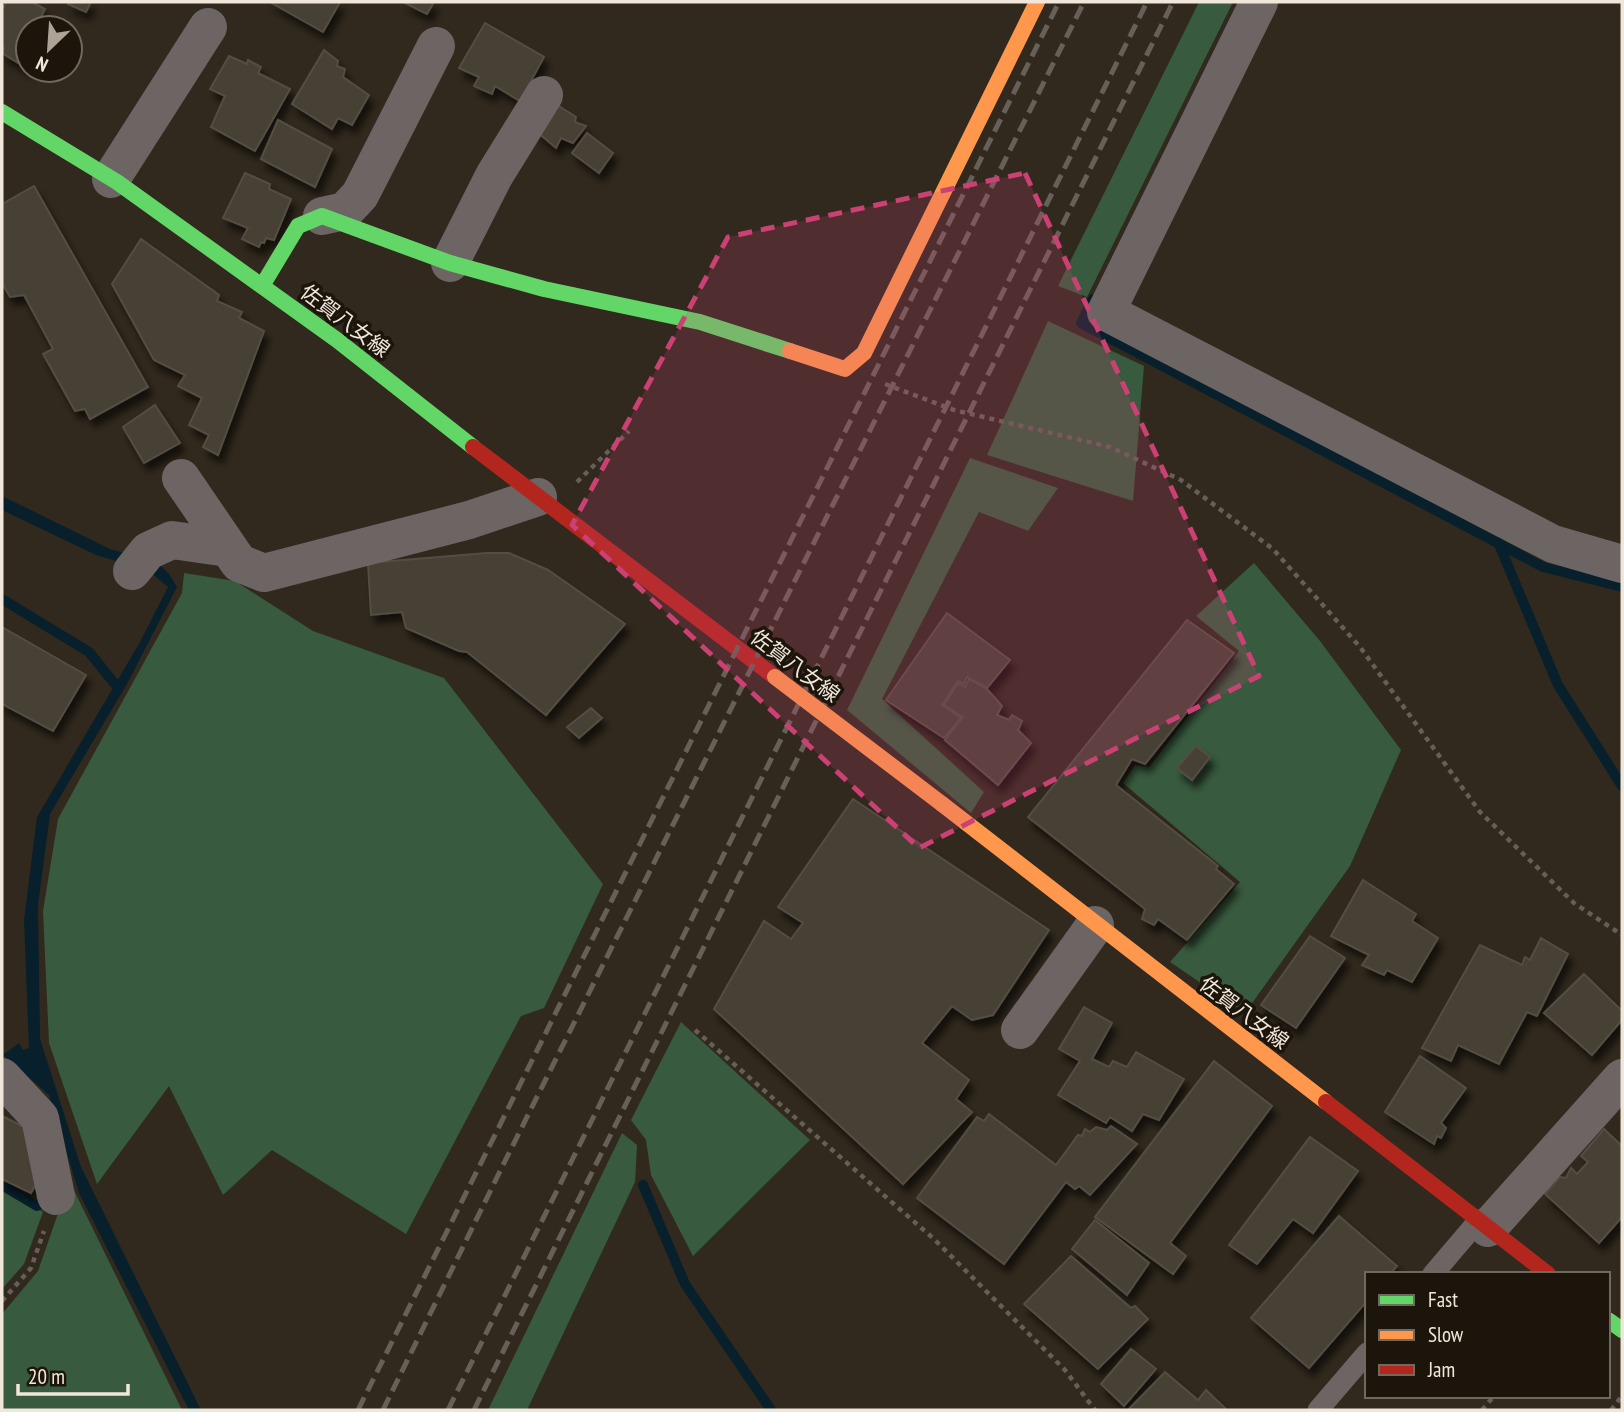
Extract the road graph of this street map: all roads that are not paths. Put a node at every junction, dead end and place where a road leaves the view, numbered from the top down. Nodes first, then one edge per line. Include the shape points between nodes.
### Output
1 (1037, 2) edge
2 (1259, 2) edge
3 (208, 27) dead end
4 (436, 46) dead end
5 (544, 95) dead end
6 (2, 112) edge
7 (111, 179) junction
8 (322, 216) junction
9 (450, 263) junction
10 (262, 286) junction
11 (181, 478) dead end
12 (545, 502) junction
13 (228, 548) junction
14 (1622, 564) edge
15 (132, 571) dead end
16 (1095, 925) junction
17 (1020, 1030) dead end
18 (2, 1077) edge
19 (1622, 1078) edge
20 (56, 1196) road end
21 (1484, 1224) junction
22 (1435, 1272) edge
23 (1545, 1272) edge
24 (1365, 1355) edge
25 (1318, 1410) edge

1 - 9 main road via 864,353 845,369 700,322 544,289
2 - 14 street via 1106,312 1553,544
3 - 7 street
4 - 8 street via 360,195 345,211
5 - 9 street via 494,176
6 - 7 main road, 佐賀八女線
7 - 10 main road, 佐賀八女線
8 - 9 main road
8 - 10 main road via 298,226
10 - 12 main road, 佐賀八女線
11 - 13 street
12 - 13 street via 264,573 239,563
12 - 16 main road, 佐賀八女線, bridge
13 - 15 street via 172,540 148,551
16 - 17 street
16 - 21 main road, 佐賀八女線
18 - 20 street via 40,1118
19 - 21 street
21 - 22 lane
21 - 23 main road, 佐賀八女線
24 - 25 lane

